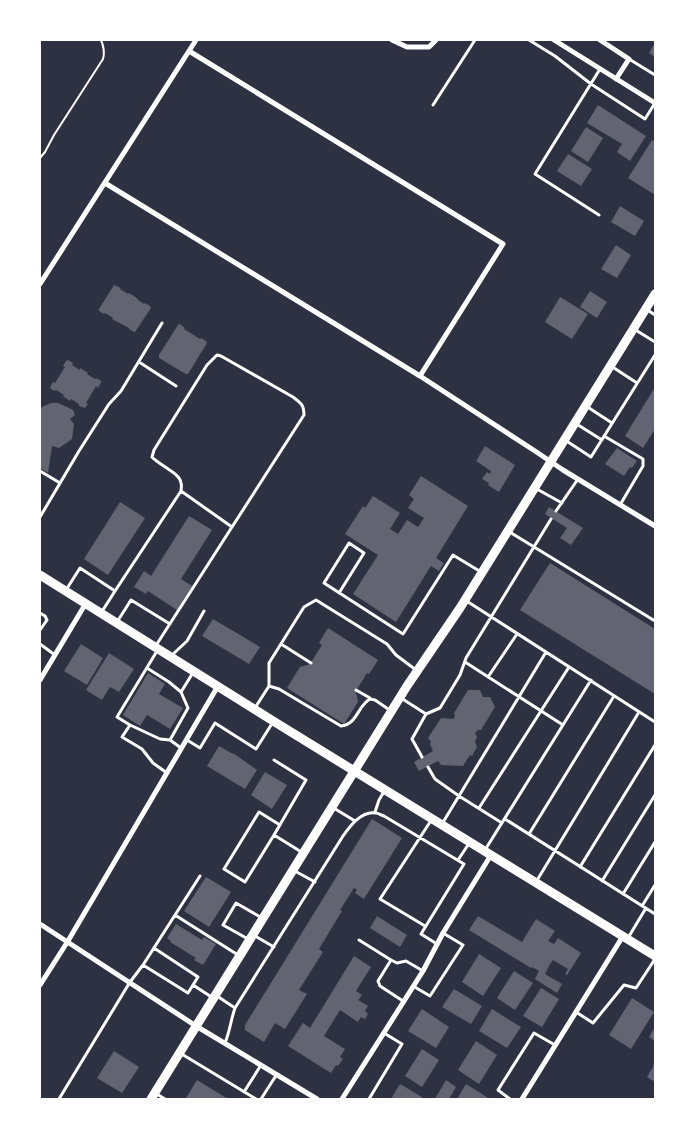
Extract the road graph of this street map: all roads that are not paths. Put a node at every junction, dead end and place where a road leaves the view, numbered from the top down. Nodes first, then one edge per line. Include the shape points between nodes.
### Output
1 (196, 40) edge
2 (392, 40) edge
3 (436, 40) edge
4 (476, 40) edge
5 (529, 40) edge
6 (554, 40) edge
7 (600, 40) edge
8 (189, 51) junction
9 (629, 59) junction
10 (600, 69) junction
11 (655, 75) edge
12 (616, 80) junction
13 (590, 84) junction
14 (655, 103) edge
15 (433, 105) dead end
16 (105, 183) junction
17 (599, 215) dead end
18 (40, 284) edge
19 (655, 294) edge
20 (646, 309) junction
21 (655, 315) edge
22 (162, 323) dead end
23 (634, 328) junction
24 (655, 342) edge
25 (655, 354) edge
26 (139, 362) junction
27 (610, 366) junction
28 (420, 376) junction
29 (637, 383) junction
30 (176, 386) dead end
31 (585, 406) junction
32 (575, 423) junction
33 (612, 423) junction
34 (603, 438) junction
35 (564, 440) junction
36 (551, 462) junction
37 (40, 471) edge
38 (578, 479) junction
39 (60, 483) junction
40 (535, 487) junction
41 (180, 492) junction
42 (562, 503) junction
43 (620, 505) junction
44 (556, 511) dead end
45 (40, 517) edge
46 (551, 519) dead end
47 (655, 526) edge
48 (232, 527) junction
49 (508, 530) junction
50 (534, 547) junction
51 (482, 572) junction
52 (40, 575) edge
53 (65, 591) junction
54 (115, 591) junction
55 (339, 593) junction
56 (464, 600) junction
57 (86, 603) junction
58 (204, 611) dead end
59 (40, 613) edge
60 (101, 613) junction
61 (491, 617) junction
62 (655, 621) edge
63 (117, 623) junction
64 (170, 624) junction
65 (40, 630) edge
66 (517, 634) junction
67 (40, 644) edge
68 (281, 644) junction
69 (157, 648) junction
70 (546, 652) junction
71 (55, 655) junction
72 (171, 656) junction
73 (465, 662) junction
74 (311, 663) dead end
75 (569, 667) junction
76 (147, 668) junction
77 (194, 671) junction
78 (418, 671) junction
79 (488, 677) junction
80 (40, 680) edge
81 (591, 680) junction
82 (218, 686) junction
83 (269, 686) junction
84 (356, 690) dead end
85 (181, 692) junction
86 (297, 694) dead end
87 (614, 696) junction
88 (519, 697) junction
89 (294, 698) junction
90 (400, 698) junction
91 (370, 699) junction
92 (309, 702) dead end
93 (307, 706) junction
94 (320, 708) dead end
95 (255, 709) junction
96 (540, 710) junction
97 (392, 711) junction
98 (317, 712) junction
99 (639, 712) junction
100 (426, 714) junction
101 (331, 716) dead end
102 (329, 720) junction
103 (274, 721) junction
104 (655, 722) edge
105 (130, 725) junction
106 (563, 725) junction
107 (187, 739) junction
108 (170, 740) junction
109 (655, 746) edge
110 (182, 748) junction
111 (422, 757) dead end
112 (274, 760) dead end
113 (428, 767) dead end
114 (355, 771) junction
115 (167, 772) junction
116 (386, 790) junction
117 (655, 794) edge
118 (459, 796) junction
119 (332, 808) junction
120 (479, 808) junction
121 (375, 812) junction
122 (432, 819) junction
123 (504, 819) junction
124 (355, 821) junction
125 (502, 823) junction
126 (280, 824) junction
127 (442, 824) junction
128 (529, 834) junction
129 (274, 835) junction
130 (421, 837) junction
131 (470, 842) junction
132 (655, 842) edge
133 (555, 850) junction
134 (304, 853) junction
135 (488, 853) junction
136 (458, 860) junction
137 (580, 867) junction
138 (293, 870) junction
139 (200, 876) dead end
140 (602, 880) junction
141 (314, 882) junction
142 (536, 882) junction
143 (655, 885) edge
144 (623, 894) junction
145 (642, 906) junction
146 (646, 908) junction
147 (655, 914) edge
148 (175, 916) junction
149 (262, 919) junction
150 (40, 924) edge
151 (425, 926) junction
152 (443, 933) junction
153 (251, 937) junction
154 (625, 937) junction
155 (359, 940) dead end
156 (68, 941) junction
157 (437, 944) junction
158 (274, 947) junction
159 (154, 948) junction
160 (239, 956) junction
161 (655, 958) edge
162 (391, 960) junction
163 (143, 965) junction
164 (423, 971) junction
165 (130, 982) junction
166 (40, 985) edge
167 (193, 985) junction
168 (413, 986) junction
169 (214, 997) junction
170 (404, 1002) junction
171 (235, 1008) junction
172 (576, 1012) junction
173 (196, 1026) junction
174 (384, 1033) junction
175 (225, 1043) junction
176 (555, 1045) junction
177 (180, 1052) junction
178 (261, 1065) junction
179 (277, 1074) junction
180 (244, 1092) junction
181 (153, 1096) edge
182 (59, 1099) edge
183 (165, 1099) edge
184 (256, 1099) edge
185 (261, 1099) edge
186 (318, 1099) edge
187 (342, 1099) edge
188 (369, 1099) edge
189 (510, 1099) edge
190 (522, 1099) edge

1 - 8 street
2 - 3 street via 407,47 429,47
4 - 15 lane
5 - 13 lane
6 - 10 street
7 - 9 street
8 - 16 street
8 - 28 street via 503,244
9 - 11 lane
9 - 12 street
10 - 12 street
10 - 13 lane
12 - 14 street
13 - 14 lane via 645,119
13 - 17 lane via 535,174
16 - 18 street
16 - 28 street
19 - 20 main road
20 - 21 lane
20 - 23 main road
22 - 26 lane
23 - 24 lane
23 - 27 main road
25 - 29 lane
26 - 30 lane
26 - 39 lane
27 - 29 lane
27 - 31 main road
28 - 36 street
29 - 33 lane
31 - 32 main road
31 - 33 lane
32 - 34 lane
32 - 35 main road
33 - 34 lane
34 - 35 lane via 591,457
34 - 43 lane via 643,459 643,466
35 - 36 main road
36 - 38 street
36 - 40 main road
37 - 39 lane
38 - 42 lane
38 - 43 street
39 - 45 lane
40 - 42 lane
40 - 49 main road
41 - 48 lane
41 - 48 lane via 182,484 179,477 152,457 154,450 207,365 217,355 221,356 293,397 304,408 304,415
41 - 54 lane
42 - 44 lane
43 - 47 street
46 - 50 lane
48 - 64 lane
49 - 50 lane
49 - 51 main road
50 - 61 lane
50 - 62 lane
51 - 55 lane via 453,555 403,634
51 - 56 main road
52 - 53 main road
53 - 54 lane via 80,568
53 - 57 main road
54 - 60 lane
55 - 55 lane via 324,584 349,543 364,553
56 - 61 lane
56 - 78 main road
57 - 60 main road
57 - 71 street
58 - 72 lane via 187,641
59 - 65 lane via 47,620
60 - 63 main road
61 - 66 lane
61 - 73 lane
63 - 64 lane via 131,600
63 - 69 main road
64 - 69 lane
66 - 70 lane
66 - 79 lane
67 - 71 lane
68 - 74 lane
68 - 78 lane via 304,607 316,600 387,644
68 - 83 lane via 269,663
69 - 72 main road
69 - 76 lane
70 - 75 lane
70 - 88 lane
71 - 80 street
72 - 77 main road
73 - 79 lane
73 - 100 lane via 440,708
75 - 81 lane
75 - 96 lane
76 - 85 lane
76 - 105 lane via 117,717
77 - 82 main road
77 - 85 lane
78 - 90 main road
79 - 88 lane
81 - 87 lane
81 - 106 lane
82 - 95 main road
82 - 107 street
83 - 89 lane
83 - 95 lane
84 - 91 lane
85 - 108 lane via 188,708
86 - 89 lane
87 - 99 lane
87 - 128 lane
88 - 96 lane
88 - 118 lane
89 - 93 lane
90 - 97 main road
90 - 100 lane
91 - 97 lane
91 - 102 lane via 346,726
92 - 93 lane
93 - 98 lane
94 - 98 lane
95 - 103 main road
96 - 106 lane
96 - 120 lane
97 - 114 main road
98 - 102 lane
99 - 104 lane
99 - 133 lane
100 - 111 lane via 412,738
101 - 102 lane
103 - 107 lane via 256,748 215,723 200,748
103 - 114 main road
105 - 108 lane via 160,739
105 - 115 lane via 122,737 142,749 153,763
106 - 123 lane
107 - 110 street
108 - 110 lane
109 - 137 lane
110 - 115 street
112 - 126 lane via 306,780
113 - 118 lane via 435,778
114 - 116 main road
114 - 119 main road
115 - 156 street
116 - 121 lane
116 - 122 main road
117 - 140 lane
118 - 120 lane
118 - 127 lane
119 - 124 lane
119 - 134 main road
120 - 125 lane
121 - 124 lane
121 - 130 lane
122 - 127 main road
122 - 130 lane
123 - 125 lane
123 - 128 lane
124 - 141 lane
125 - 135 lane
126 - 129 lane
126 - 129 lane via 259,812 224,869 245,882
127 - 131 main road
128 - 133 lane
129 - 134 lane
130 - 136 lane
130 - 151 lane via 380,899
131 - 135 main road
131 - 136 lane
132 - 144 lane
133 - 137 lane
133 - 142 lane
134 - 138 main road
135 - 142 main road
135 - 152 street
136 - 151 lane via 464,864
137 - 140 lane
138 - 141 lane
138 - 149 main road
139 - 148 lane
140 - 144 lane
141 - 158 lane
142 - 154 main road
143 - 145 lane
144 - 145 lane
145 - 146 lane
146 - 147 lane
146 - 154 lane
148 - 159 lane
148 - 160 lane
149 - 153 main road
149 - 153 lane via 236,903 223,925
150 - 156 street
151 - 157 lane via 421,934
152 - 157 street
152 - 168 lane via 463,945 430,996
153 - 158 lane
153 - 160 main road
154 - 161 main road
154 - 172 street
155 - 162 lane
156 - 165 street
156 - 166 street
157 - 164 street
158 - 171 lane
159 - 163 lane
159 - 167 lane via 198,977
160 - 169 main road
161 - 172 lane via 636,988 624,985 594,1023
162 - 164 lane via 397,963 406,961
162 - 170 lane via 378,981 380,986
163 - 165 lane
163 - 167 lane via 188,993
164 - 168 street
165 - 173 street
165 - 182 lane
167 - 169 lane
168 - 170 street
169 - 171 lane
169 - 173 main road
170 - 174 street
171 - 175 lane
172 - 176 street
173 - 175 street
173 - 177 main road
174 - 187 street
174 - 188 lane via 402,1044
175 - 178 street
176 - 189 lane via 534,1033 498,1090
176 - 190 street
177 - 180 lane
177 - 181 main road
178 - 179 street
178 - 180 lane
179 - 185 lane
179 - 186 street
180 - 184 lane
181 - 183 lane

